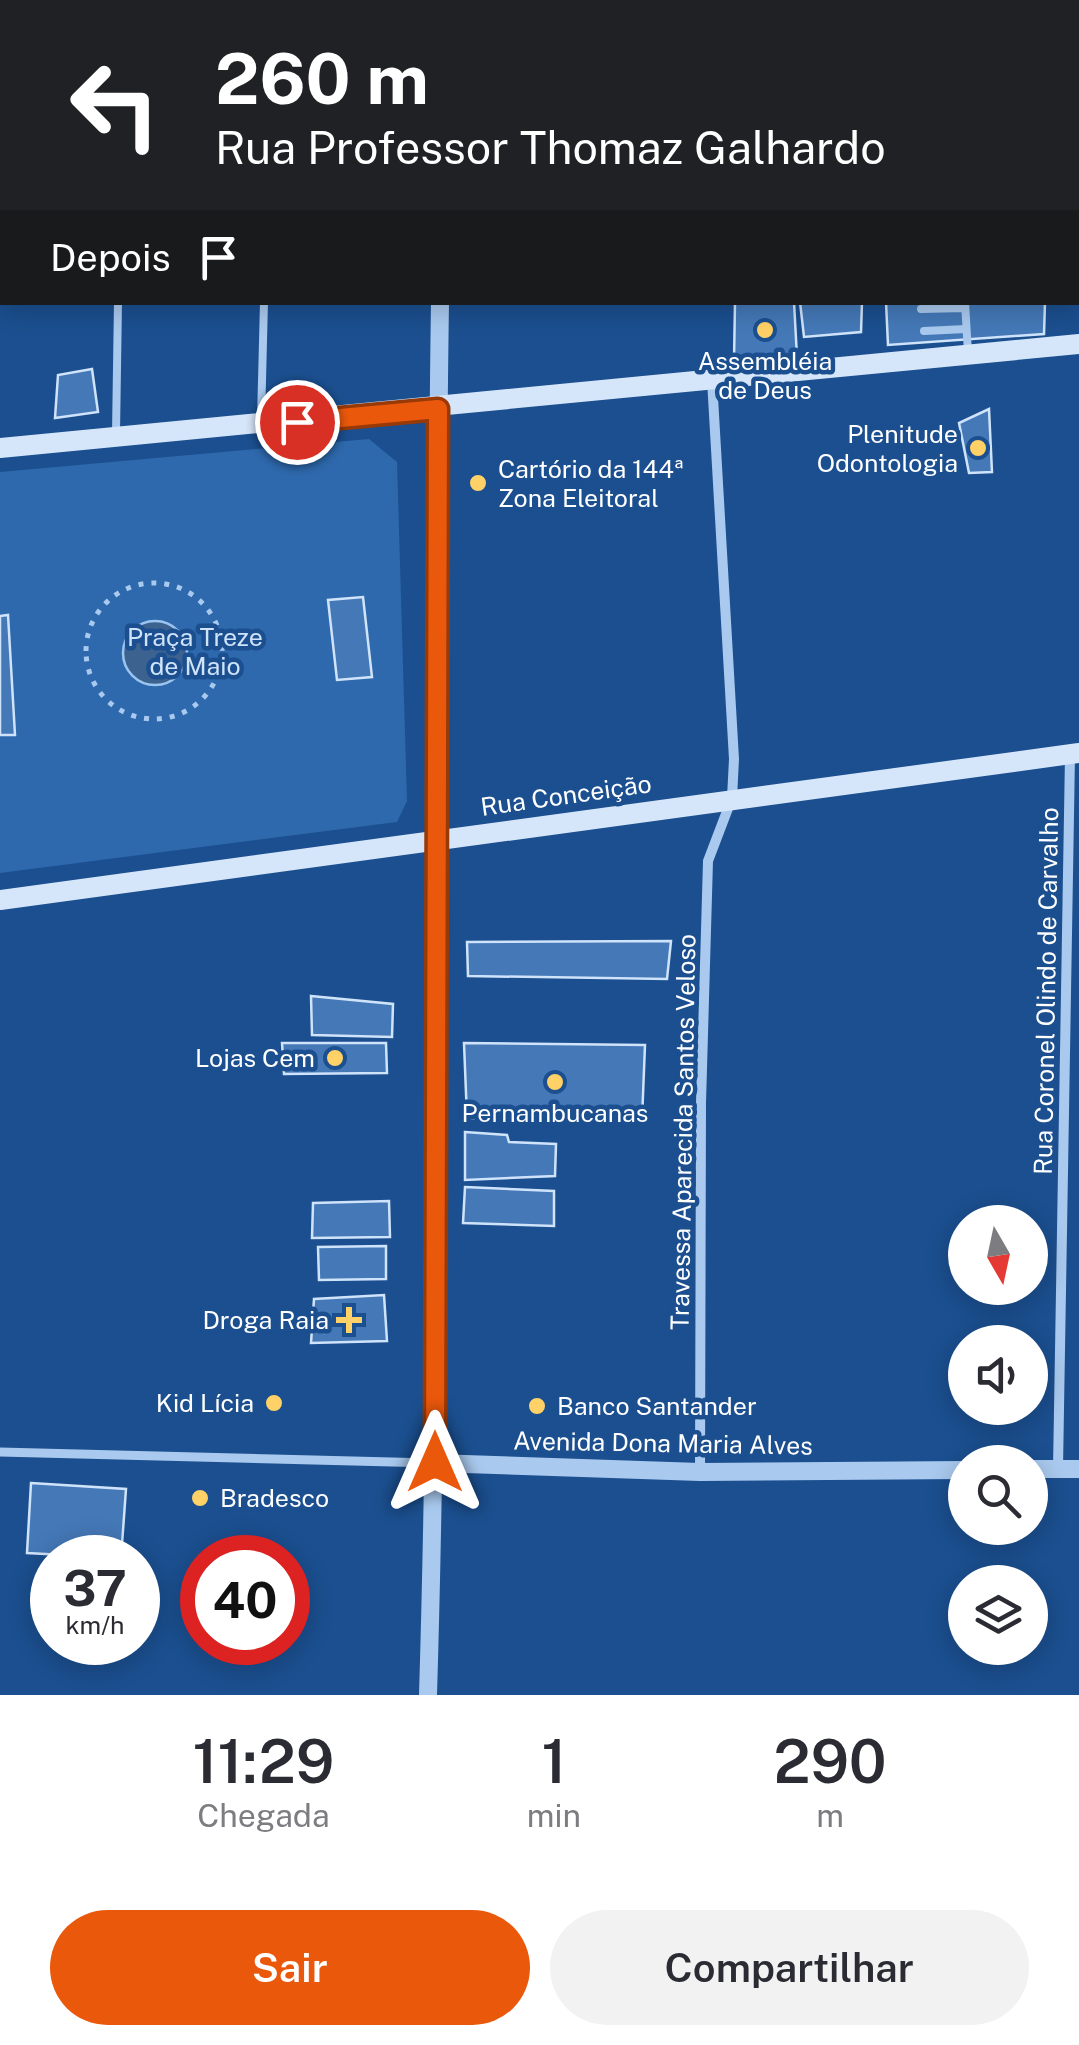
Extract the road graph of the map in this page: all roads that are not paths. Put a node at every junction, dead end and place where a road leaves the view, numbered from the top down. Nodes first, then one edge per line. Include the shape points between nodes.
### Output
1 (118, 305) edge
2 (264, 305) edge
3 (440, 305) edge
4 (965, 305) edge
5 (920, 309) dead end
6 (966, 329) junction
7 (924, 331) dead end
8 (1079, 344) edge
9 (968, 354) junction
10 (712, 379) junction
11 (438, 409) junction
12 (261, 425) junction
13 (116, 438) junction
14 (0, 448) edge
15 (1074, 753) edge
16 (732, 798) junction
17 (434, 838) junction
18 (0, 900) edge
19 (0, 1452) edge
20 (435, 1462) junction
21 (1048, 1469) edge
22 (1058, 1469) junction
23 (1079, 1469) edge
24 (948, 1470) edge
25 (700, 1472) junction
26 (428, 1695) edge

1 - 13 lane
2 - 12 lane
3 - 11 street
4 - 5 lane
4 - 6 lane
6 - 7 lane
6 - 9 lane
8 - 9 main road
9 - 10 main road
10 - 11 main road
10 - 16 street, Travessa Aparecida Santos Veloso
11 - 12 main road
11 - 17 street
12 - 13 main road
13 - 14 main road
15 - 16 main road, Rua Conceição
15 - 22 street, Rua Coronel Olindo de Carvalho
16 - 17 main road, Rua Conceição
16 - 25 street, Travessa Aparecida Santos Veloso via 708,879
17 - 18 main road, Rua Conceição
17 - 20 street
19 - 20 street, Avenida Dona Maria Alves
20 - 25 street, Avenida Dona Maria Alves
20 - 26 street
21 - 22 street
22 - 23 street
24 - 25 street, Avenida Dona Maria Alves

